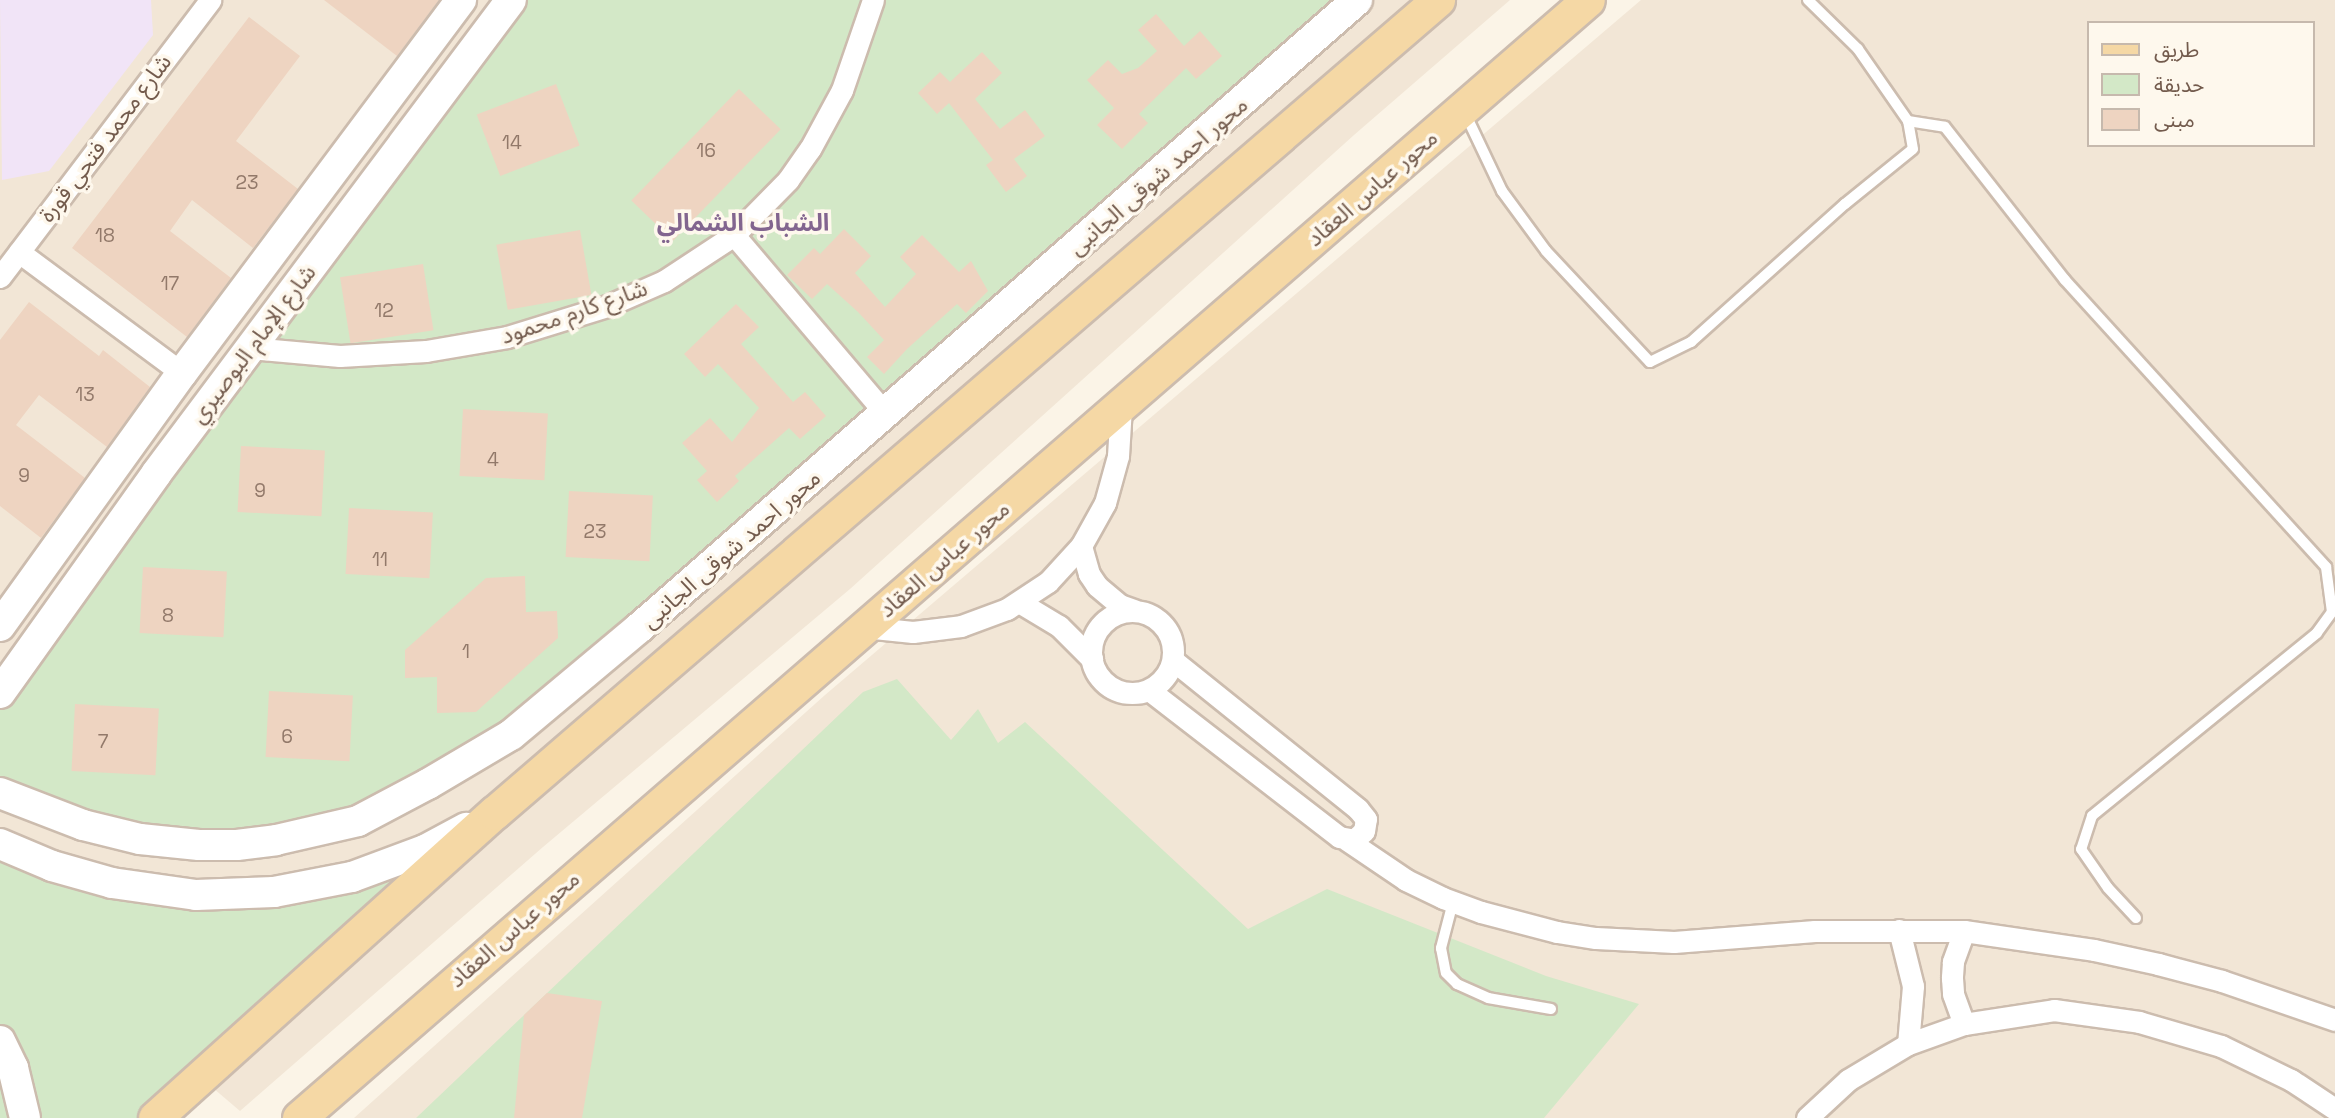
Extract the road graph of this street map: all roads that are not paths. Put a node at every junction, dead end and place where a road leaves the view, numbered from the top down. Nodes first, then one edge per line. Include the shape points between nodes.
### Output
1 (210, 0) edge
2 (461, 0) edge
3 (511, 0) edge
4 (873, 0) edge
5 (1356, 0) edge
6 (1438, 0) edge
7 (1588, 0) edge
8 (1808, 0) edge
9 (1463, 109) junction
10 (1908, 121) junction
11 (734, 235) junction
12 (12, 250) edge
13 (0, 277) edge
14 (250, 348) junction
15 (182, 373) junction
16 (1121, 407) junction
17 (886, 414) junction
18 (1081, 546) junction
19 (1018, 603) junction
20 (1134, 610) junction
21 (0, 625) edge
22 (864, 627) junction
23 (1092, 659) junction
24 (1173, 660) junction
25 (1149, 690) junction
26 (0, 693) edge
27 (1278, 743) junction
28 (1254, 773) junction
29 (0, 793) edge
30 (494, 813) junction
31 (1347, 840) junction
32 (0, 844) edge
33 (1453, 902) junction
34 (2136, 918) dead end
35 (1899, 930) junction
36 (1964, 931) junction
37 (1551, 1009) dead end
38 (2335, 1020) edge
39 (1964, 1024) junction
40 (0, 1041) edge
41 (1908, 1044) junction
42 (2335, 1109) edge
43 (25, 1118) edge
44 (155, 1118) edge
45 (299, 1118) edge
46 (1807, 1118) edge

1 - 12 street, شارع محمد فتحي قورة
2 - 15 street, شارع الإمام البوصيري
3 - 14 street, شارع الإمام البوصيري
4 - 11 street, شارع كارم محمود via 854,62 810,149 762,209
5 - 17 street, محور احمد شوقى الجانبى
6 - 30 main road
7 - 9 main road, محور عباس العقاد
8 - 10 lane via 1858,50
9 - 10 lane via 1502,191 1546,251 1650,362 1690,342 1913,149
9 - 16 main road, محور عباس العقاد
10 - 34 lane via 1945,127 2065,281 2326,567 2332,612 2317,633 2092,816 2081,849
11 - 14 street, شارع كارم محمود via 700,260 640,292 507,337 426,351 340,356
11 - 17 street
12 - 13 street, شارع محمد فتحي قورة
12 - 15 street
14 - 26 street, شارع الإمام البوصيري
15 - 21 street, شارع الإمام البوصيري
16 - 18 street via 1113,480
16 - 22 main road, محور عباس العقاد
17 - 29 street, محور احمد شوقى الجانبى via 511,735 358,821 237,845 199,845 140,839 83,825
18 - 19 street via 1048,582
18 - 20 street via 1097,586
19 - 22 street via 985,619 937,631
19 - 23 street via 1059,626
20 - 23 street via 1101,625 1091,647
20 - 24 street via 1146,612 1165,626 1171,636
22 - 45 main road, محور عباس العقاد
23 - 25 street via 1103,681 1113,688 1137,693
24 - 25 street via 1164,677
24 - 27 street
25 - 28 street
27 - 28 street
27 - 31 street via 1362,813 1364,831
28 - 31 street
30 - 32 street via 425,850 364,873 274,892 196,895 112,883 52,866
30 - 44 main road
31 - 33 street via 1406,880
33 - 35 street via 1544,930 1635,942
33 - 37 lane via 1441,948 1446,973 1457,984 1488,998
35 - 36 street
35 - 41 street via 1913,986
36 - 38 street via 2158,964
36 - 39 street via 1952,978
39 - 41 street
39 - 42 street via 2054,1010 2139,1022 2230,1050 2291,1080
40 - 43 street via 13,1068
41 - 46 street via 1848,1080

